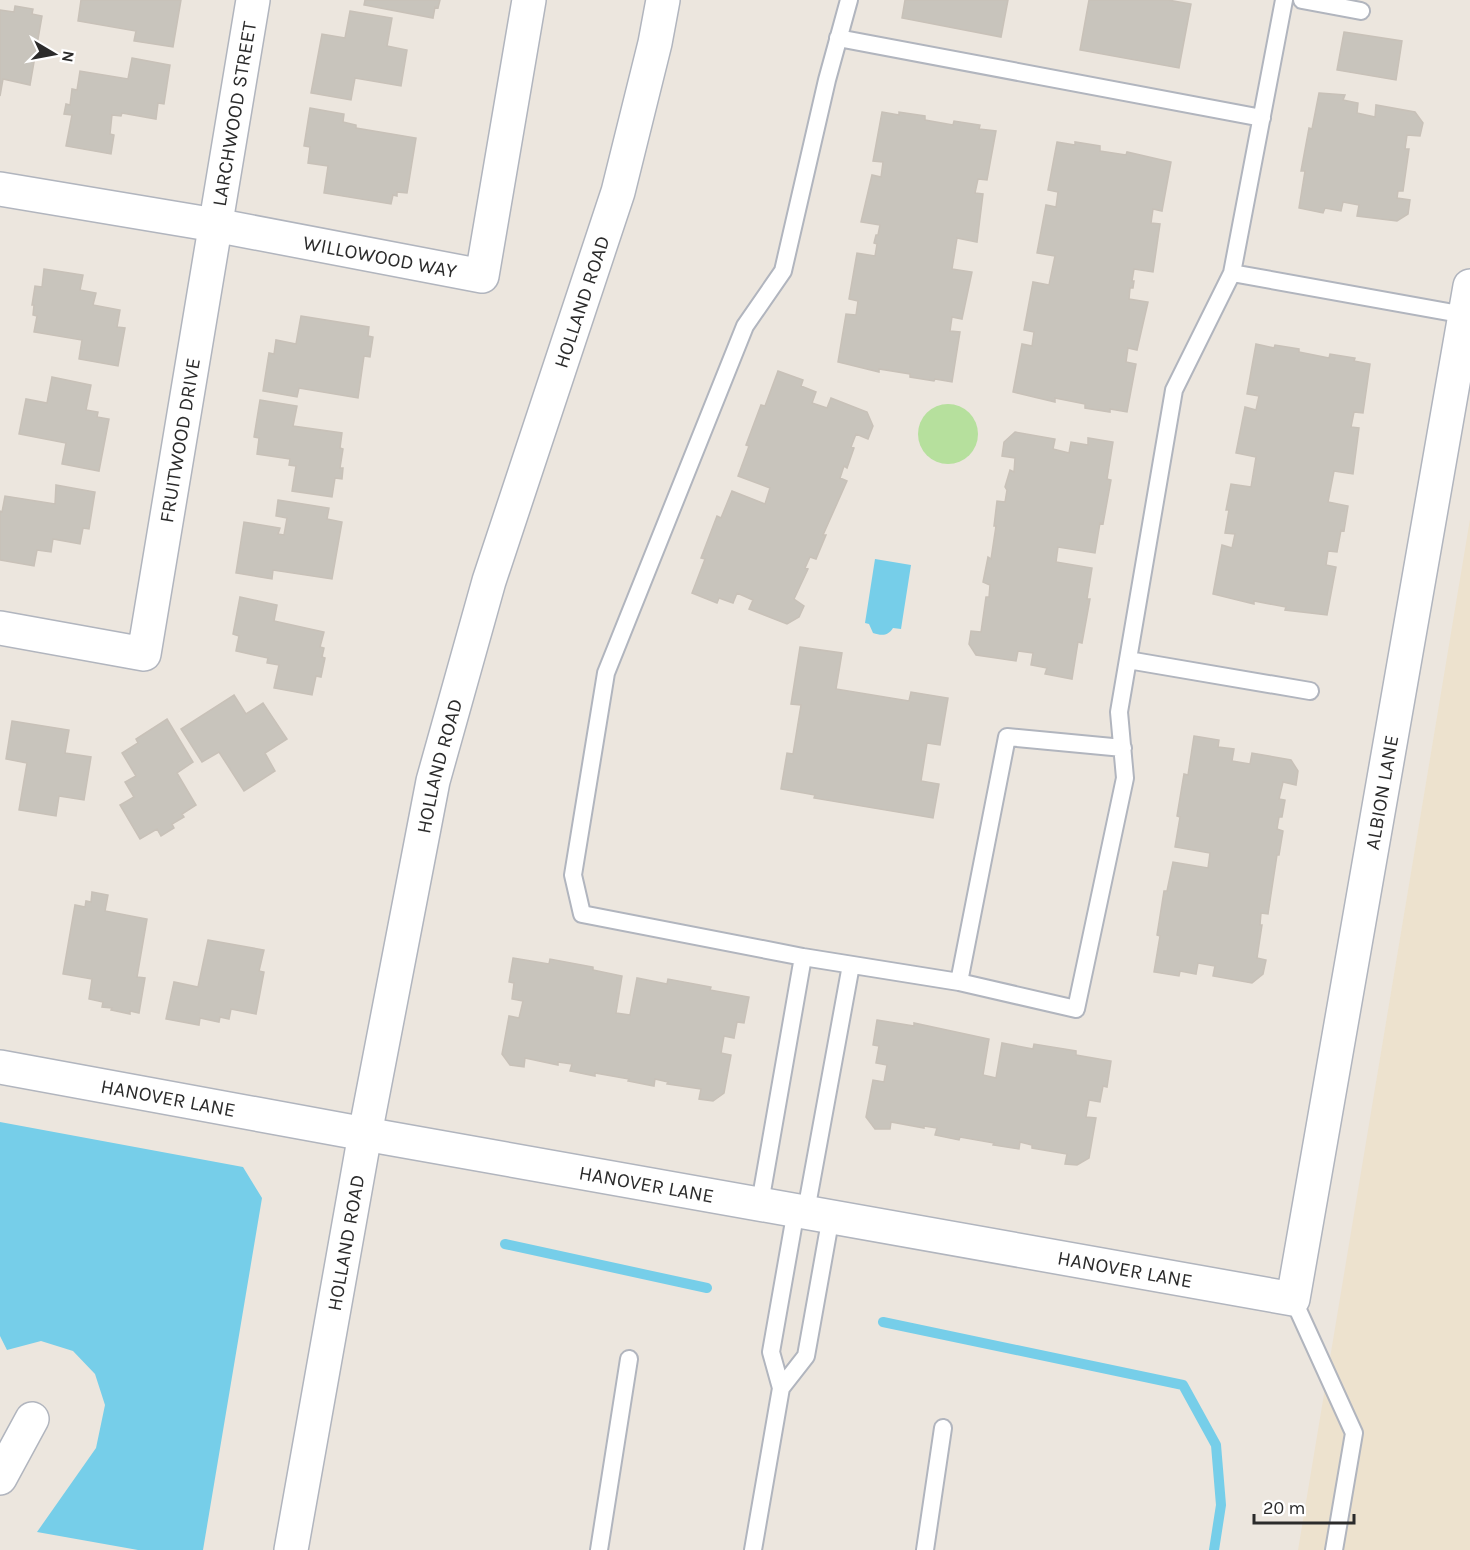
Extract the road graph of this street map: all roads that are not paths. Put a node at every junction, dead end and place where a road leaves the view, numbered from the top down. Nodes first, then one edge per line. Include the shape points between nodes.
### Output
1 (252, 0) edge
2 (529, 0) edge
3 (663, 0) edge
4 (849, 0) edge
5 (1284, 0) edge
6 (1302, 0) edge
7 (1361, 11) dead end
8 (838, 38) junction
9 (1262, 118) junction
10 (0, 189) edge
11 (215, 225) junction
12 (1232, 273) junction
13 (1468, 300) edge
14 (0, 628) edge
15 (1128, 660) junction
16 (1310, 691) dead end
17 (1123, 748) junction
18 (803, 957) junction
19 (851, 965) junction
20 (958, 982) junction
21 (0, 1067) edge
22 (365, 1134) junction
23 (760, 1203) junction
24 (811, 1212) junction
25 (1293, 1299) junction
26 (629, 1359) dead end
27 (781, 1388) junction
28 (32, 1419) dead end
29 (944, 1428) dead end
30 (0, 1479) edge
31 (291, 1550) edge
32 (598, 1550) edge
33 (753, 1550) edge
34 (925, 1550) edge
35 (1334, 1550) edge

1 - 11 street, LARCHWOOD STREET
2 - 11 street, WILLOWOOD WAY via 482,276
3 - 22 street, HOLLAND ROAD via 618,192 489,581 433,781
4 - 8 lane
5 - 9 lane
6 - 7 lane
8 - 9 lane
8 - 18 lane via 783,271 745,326 606,673 573,875 582,914
9 - 12 lane
10 - 11 street, WILLOWOOD WAY
11 - 14 street, FRUITWOOD DRIVE via 144,654
12 - 13 lane
12 - 15 lane via 1174,390
13 - 25 street, ALBION LANE
15 - 16 lane
15 - 17 lane via 1119,712
17 - 20 lane via 1007,737
17 - 20 lane via 1125,778 1076,1009
18 - 19 lane
18 - 23 lane
19 - 20 lane
19 - 24 lane
21 - 22 street, HANOVER LANE
22 - 23 street, HANOVER LANE
22 - 31 street, HOLLAND ROAD
23 - 24 street, HANOVER LANE
24 - 25 street, HANOVER LANE
24 - 27 lane via 771,1352
24 - 27 lane via 806,1356
25 - 35 lane via 1354,1432
26 - 32 lane
27 - 33 lane
28 - 30 street
29 - 34 lane

